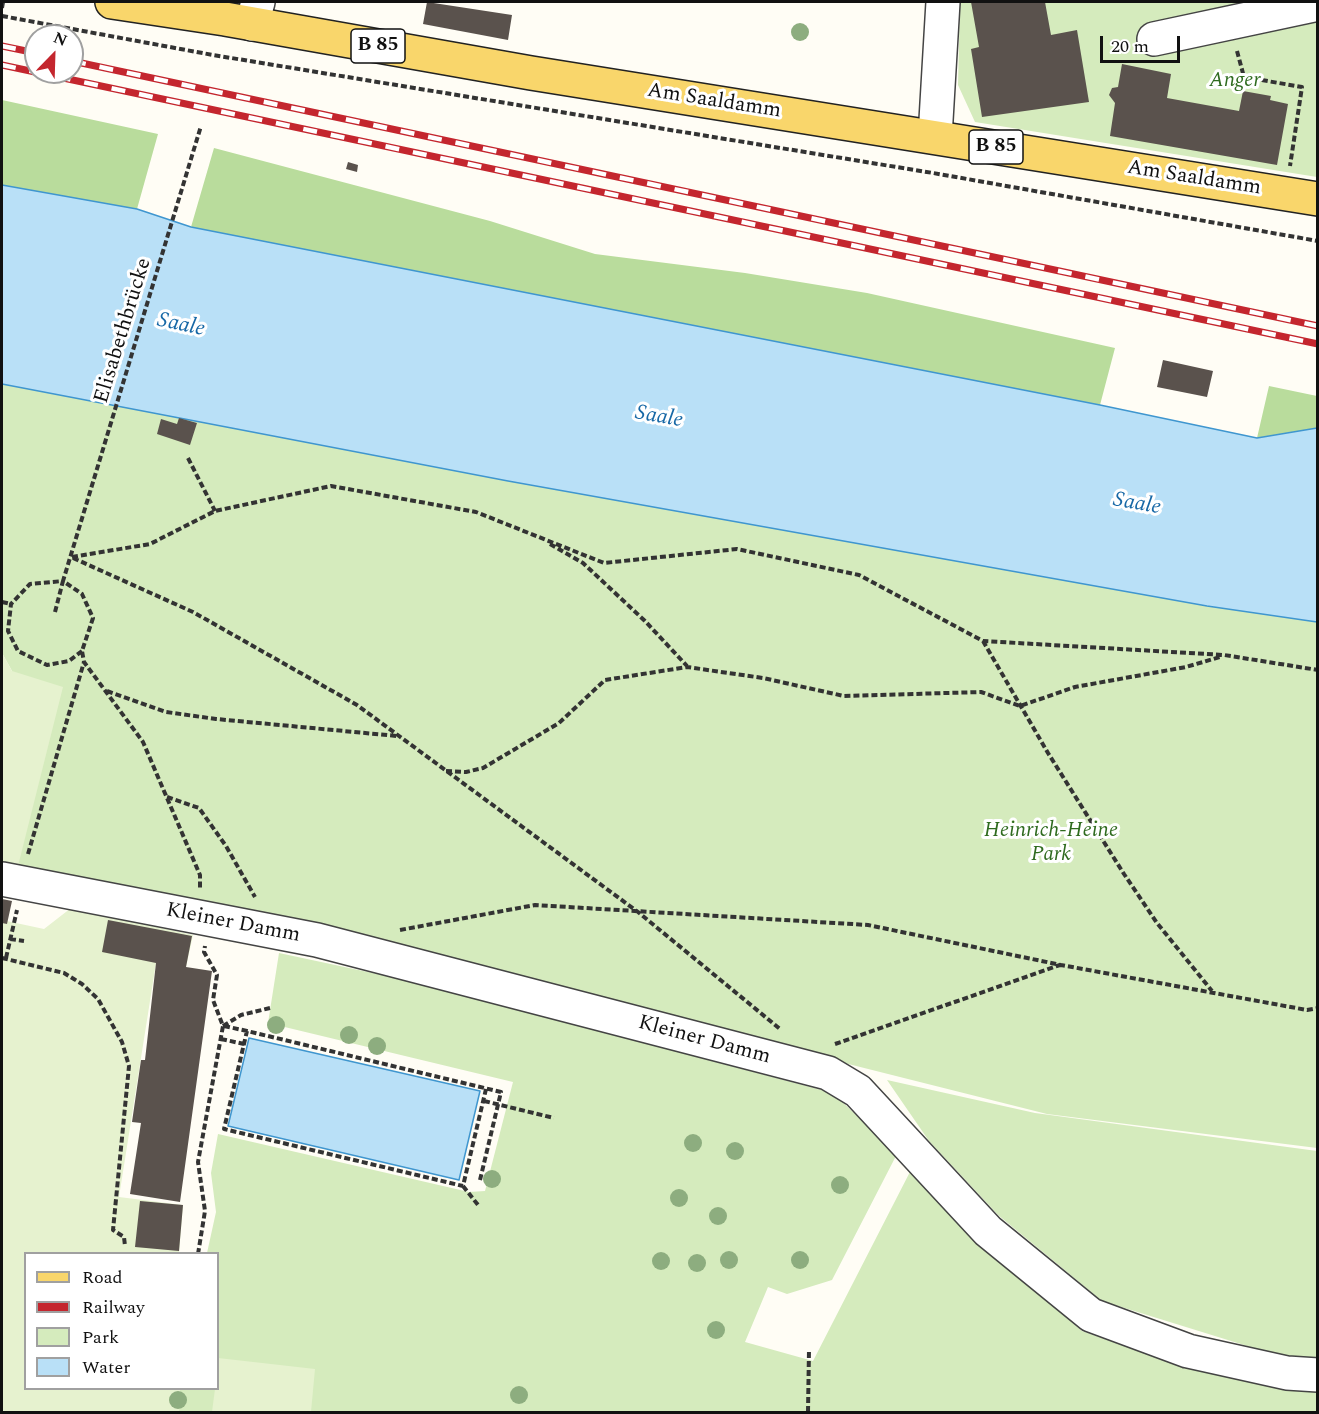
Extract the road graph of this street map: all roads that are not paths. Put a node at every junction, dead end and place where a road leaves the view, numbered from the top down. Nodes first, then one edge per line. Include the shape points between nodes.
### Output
1 (112, 2) edge
2 (944, 2) edge
3 (1317, 4) edge
4 (255, 13) edge
5 (1154, 39) dead end
6 (935, 137) junction
7 (1317, 199) edge
8 (15, 882) edge
9 (1317, 1375) edge

1 - 4 main road, Am Saaldamm / B 85
2 - 6 street
3 - 5 street
4 - 6 main road, Am Saaldamm / B 85 via 531,73
6 - 7 main road, Am Saaldamm / B 85
8 - 9 street, Kleiner Damm via 317,940 828,1073 858,1091 988,1231 1091,1315 1188,1351 1287,1373

